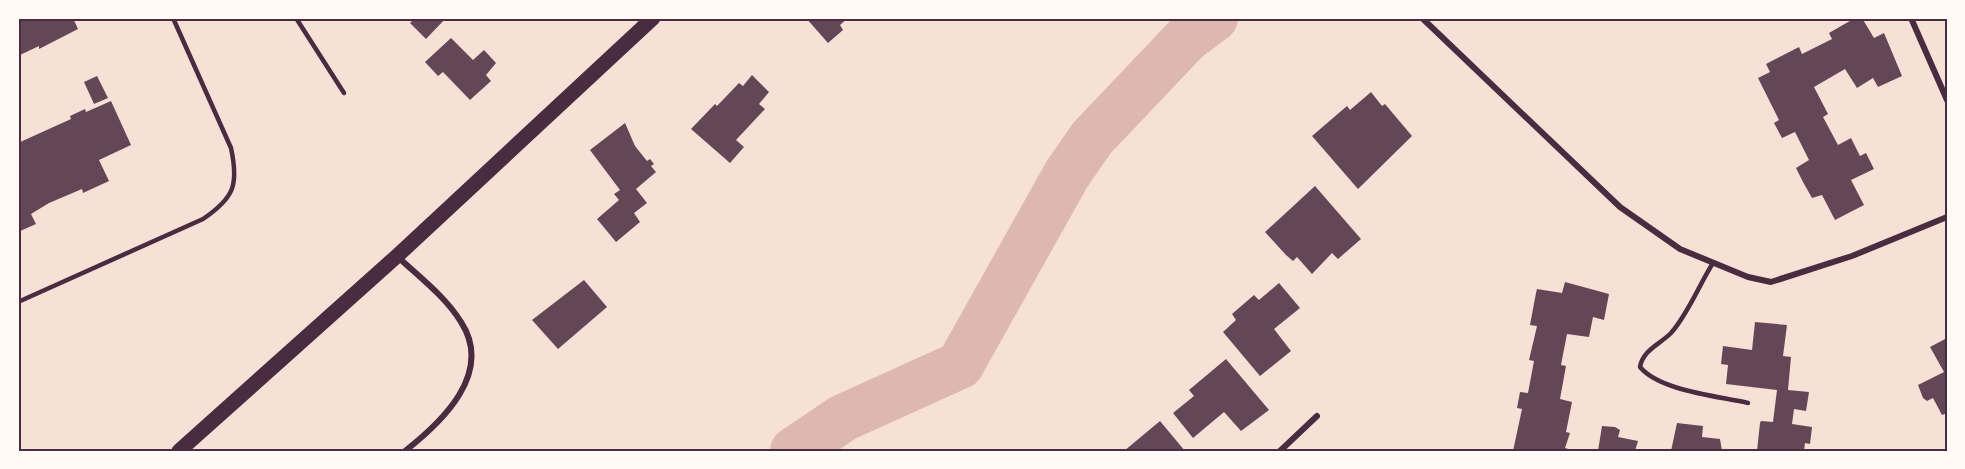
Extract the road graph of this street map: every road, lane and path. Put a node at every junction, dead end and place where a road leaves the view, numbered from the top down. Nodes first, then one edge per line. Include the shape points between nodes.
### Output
1 (173, 18) edge
2 (296, 18) edge
3 (653, 18) edge
4 (1422, 18) edge
5 (1911, 18) edge
6 (344, 93) dead end
7 (1947, 100) edge
8 (1947, 217) edge
9 (397, 256) junction
10 (1713, 263) junction
11 (18, 302) edge
12 (1748, 404) dead end
13 (1317, 416) dead end
14 (179, 451) edge
15 (405, 451) edge
16 (1280, 451) edge

1 - 11 lane via 231,148 234,186 224,205 204,219
2 - 6 lane
3 - 9 main road
4 - 10 street via 1620,207 1680,249
5 - 7 street
8 - 10 street via 1852,256 1771,282
9 - 14 main road
9 - 15 street via 445,301 462,323 470,341 472,360 460,395 446,414
10 - 12 lane via 1683,315 1671,332 1646,353 1640,368 1661,383
13 - 16 street

